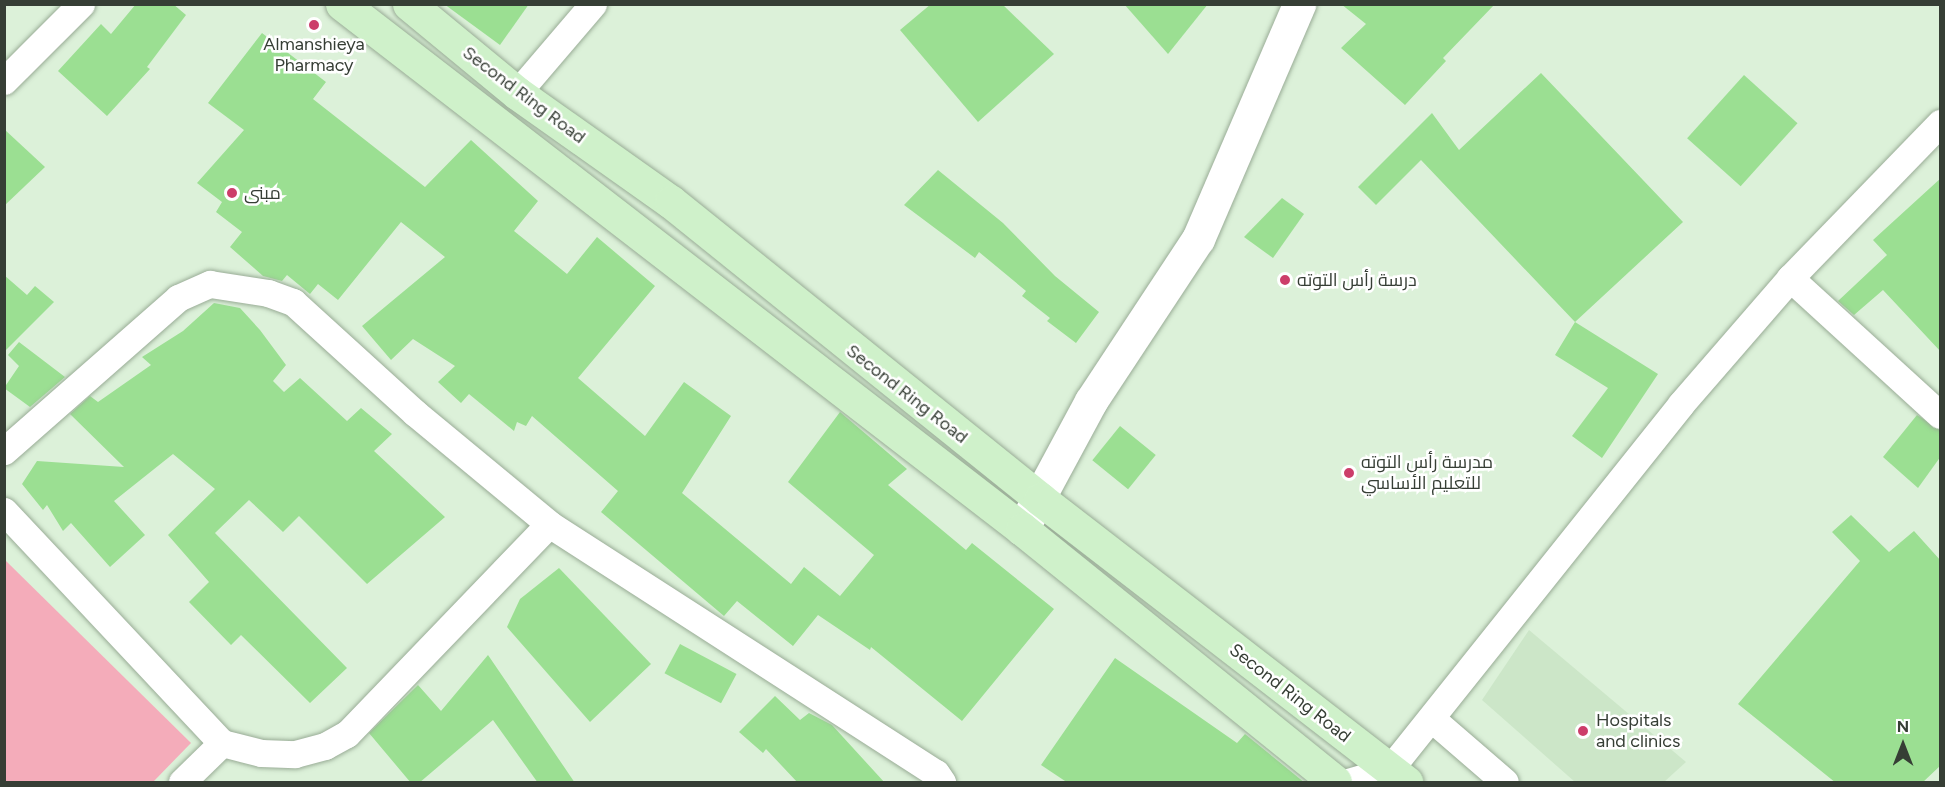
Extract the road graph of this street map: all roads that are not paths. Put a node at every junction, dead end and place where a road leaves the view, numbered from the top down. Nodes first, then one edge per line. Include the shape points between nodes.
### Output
1 (81, 4) edge
2 (342, 4) edge
3 (409, 4) edge
4 (593, 4) edge
5 (1299, 4) edge
6 (4, 81) edge
7 (517, 93) junction
8 (1941, 123) edge
9 (1790, 278) junction
10 (1941, 415) edge
11 (4, 451) edge
12 (1040, 499) junction
13 (4, 511) edge
14 (549, 524) junction
15 (1022, 530) junction
16 (1432, 719) junction
17 (222, 743) junction
18 (1397, 776) edge
19 (182, 783) edge
20 (942, 783) edge
21 (1335, 783) edge
22 (1348, 783) edge
23 (1505, 783) edge

1 - 6 street
2 - 15 main road, Second Ring Road
3 - 7 main road, Second Ring Road
4 - 7 street
5 - 12 street via 1198,239 1091,401
7 - 12 main road, Second Ring Road via 671,202
8 - 9 street
9 - 10 street
9 - 16 street via 1681,404
11 - 14 street via 178,298 210,284 243,286 292,302 415,413
12 - 15 street
12 - 18 main road, Second Ring Road
13 - 17 street
14 - 17 street via 347,734 295,754 261,753
14 - 20 street via 936,773
15 - 21 main road, Second Ring Road
16 - 18 street
16 - 23 street
17 - 19 street
18 - 22 street

